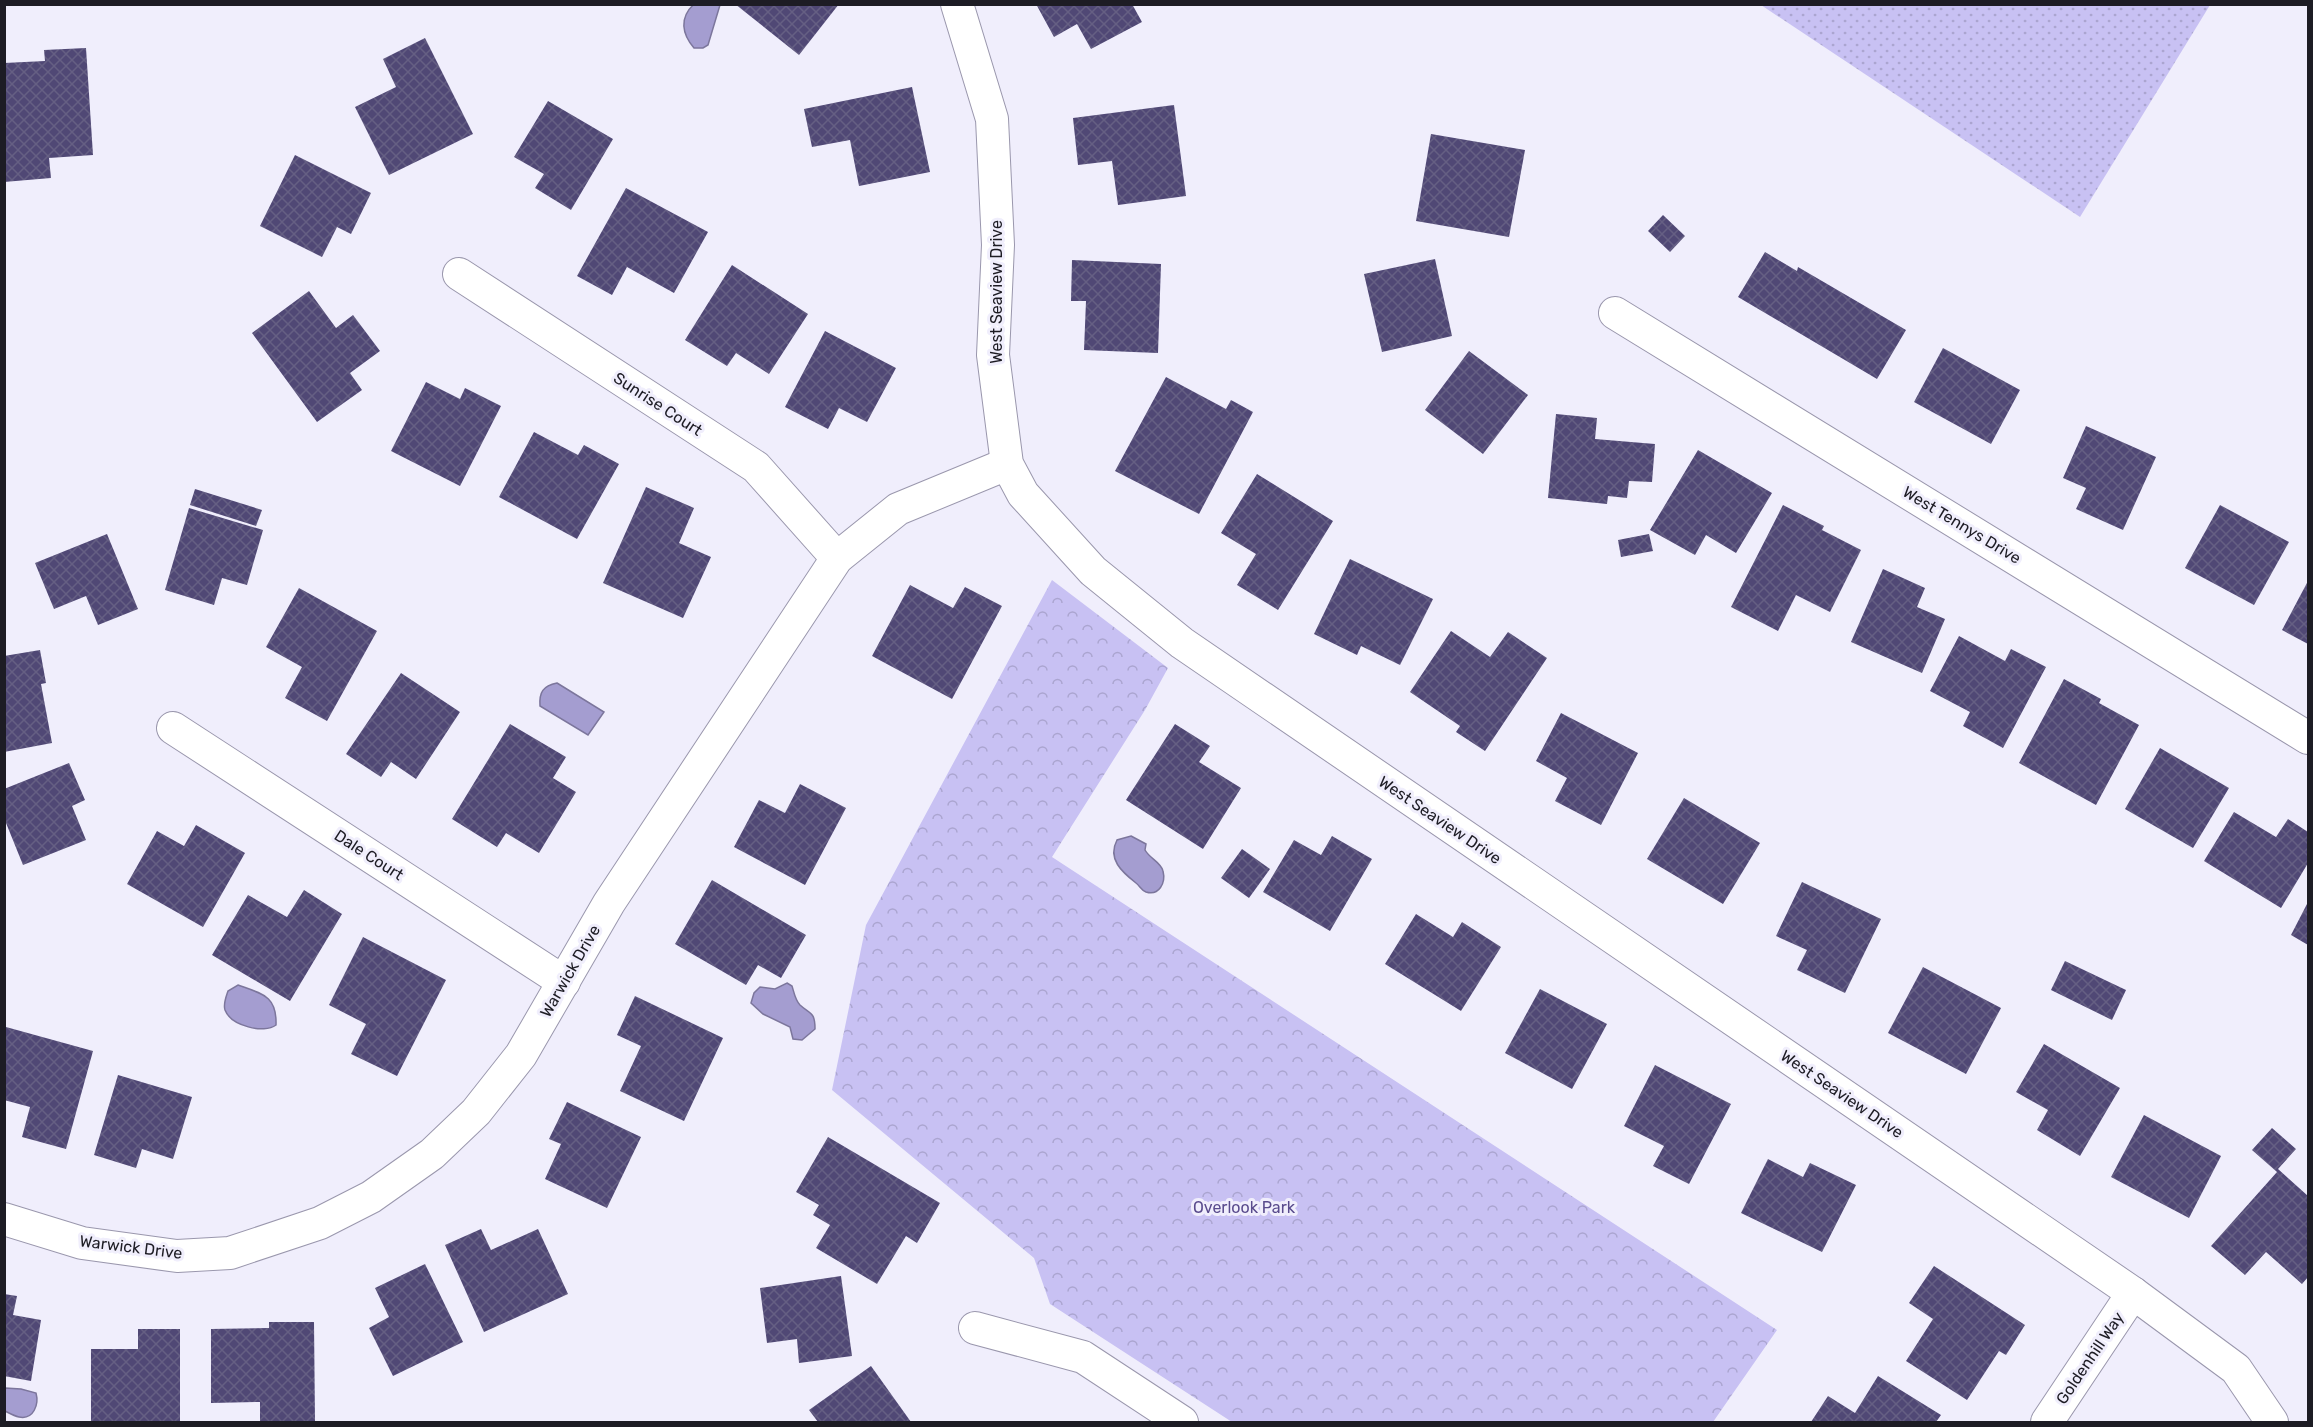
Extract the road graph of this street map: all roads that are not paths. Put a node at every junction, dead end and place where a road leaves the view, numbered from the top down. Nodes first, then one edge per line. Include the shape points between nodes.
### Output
1 (957, 4) edge
2 (459, 274) dead end
3 (1615, 313) dead end
4 (1007, 464) junction
5 (837, 558) junction
6 (173, 728) dead end
7 (2308, 738) edge
8 (564, 982) junction
9 (4, 1219) edge
10 (2133, 1293) junction
11 (975, 1328) dead end
12 (1182, 1422) edge
13 (2047, 1422) edge
14 (2272, 1422) edge

1 - 4 street, West Seaview Drive via 992,119 998,245 993,355
2 - 5 street, Sunrise Court via 756,467
3 - 7 street, West Tennys Drive
4 - 5 street, Warwick Drive via 898,508
4 - 10 street, West Seaview Drive via 1023,494 1093,571 1182,643
5 - 8 street, Warwick Drive via 609,903
6 - 8 street, Dale Court
8 - 9 street, Warwick Drive via 521,1055 476,1112 432,1154 380,1191 320,1223 230,1253 177,1256 82,1243
10 - 13 street, Goldenhill Way
10 - 14 street, West Seaview Drive via 2236,1369
11 - 12 street via 1083,1357

